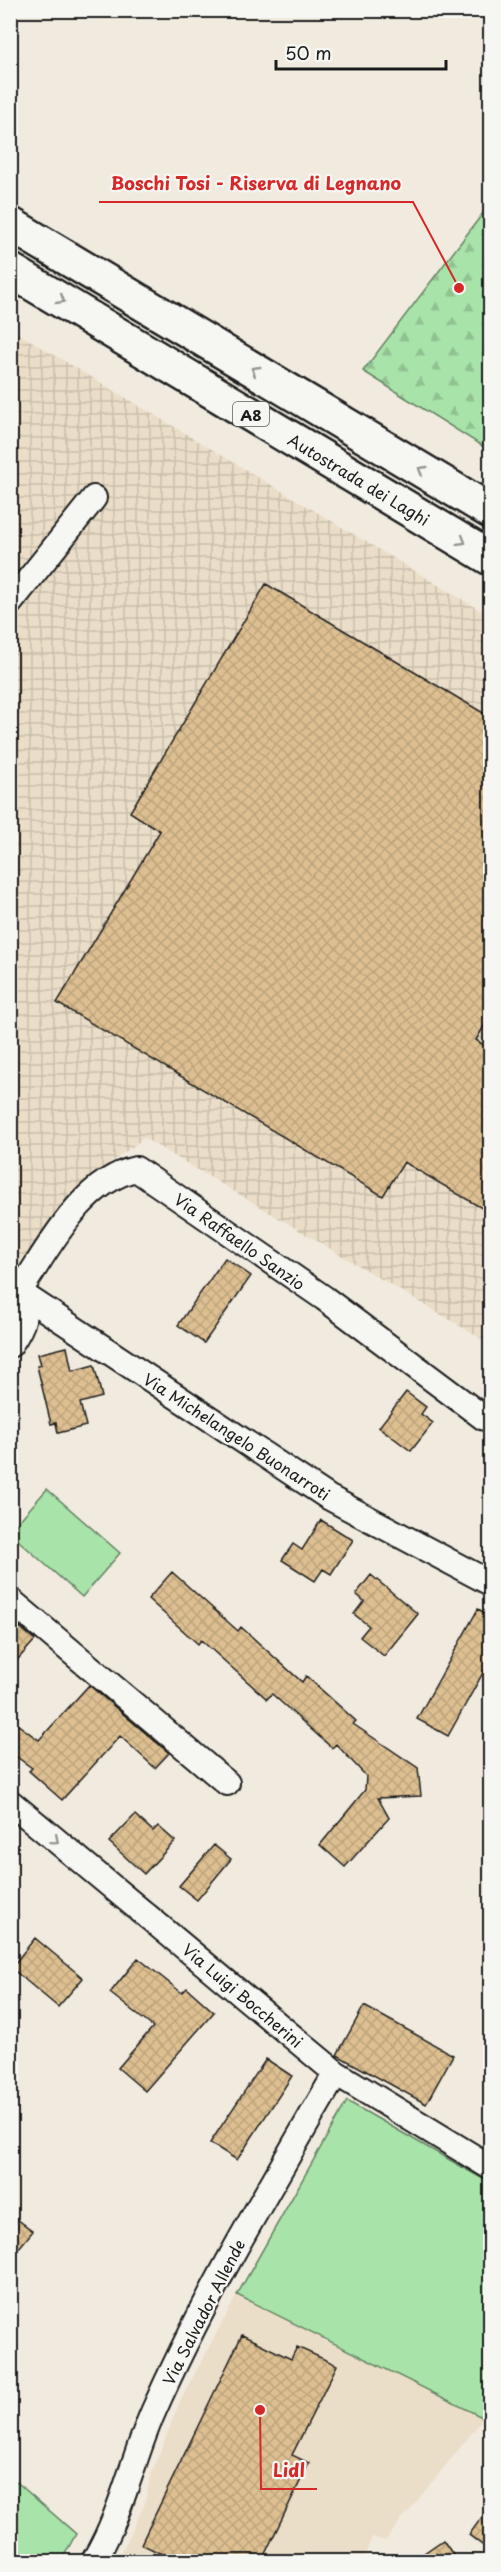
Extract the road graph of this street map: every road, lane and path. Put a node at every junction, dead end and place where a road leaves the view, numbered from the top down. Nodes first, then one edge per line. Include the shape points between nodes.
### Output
1 (10, 224) edge
2 (10, 270) edge
3 (94, 498) dead end
4 (490, 511) edge
5 (490, 558) edge
6 (10, 603) edge
7 (15, 1289) edge
8 (10, 1345) edge
9 (484, 1418) dead end
10 (481, 1578) edge
11 (10, 1600) edge
12 (227, 1783) dead end
13 (10, 1802) edge
14 (336, 2073) junction
15 (490, 2167) edge
16 (93, 2562) edge

4 -> 1 highway, A8
2 -> 5 highway, Autostrada dei Laghi / A8
3 - 6 street
7 - 8 street via 26,1310
7 - 9 street, Via Raffaello Sanzio via 81,1200 121,1172 136,1169 324,1298
7 - 10 street, Via Michelangelo Buonarroti via 328,1497
11 - 12 street
13 -> 14 street, Via Luigi Boccherini
14 - 15 street, Via Luigi Boccherini
14 - 16 street, Via Salvador Allende via 216,2282 154,2410 132,2463 117,2515

